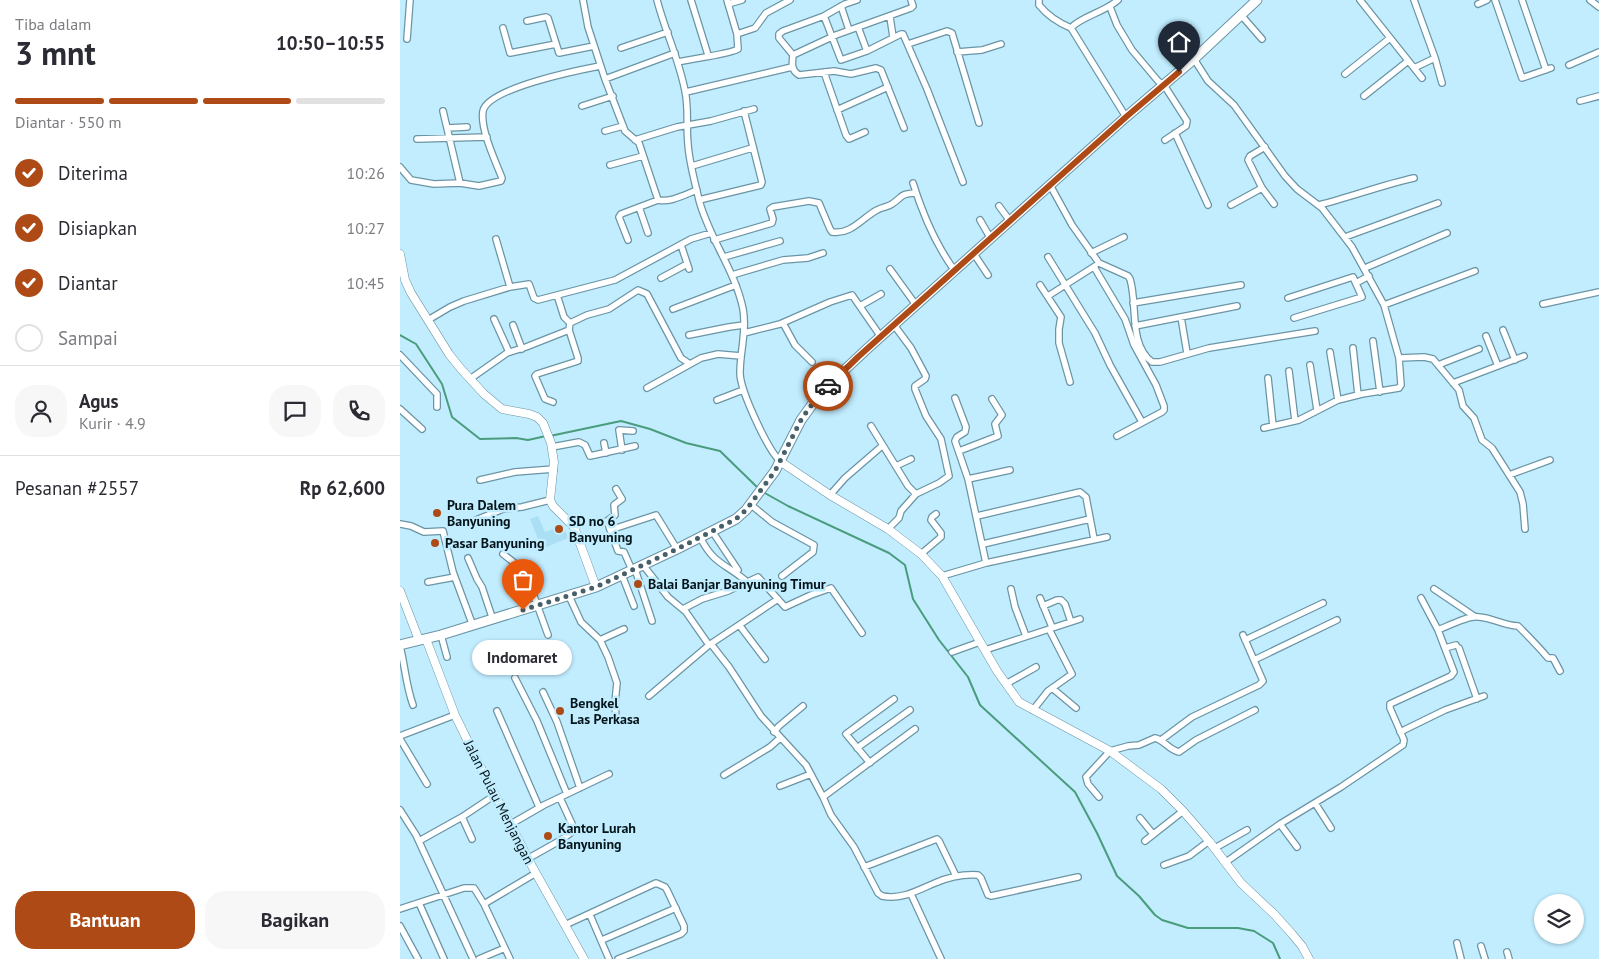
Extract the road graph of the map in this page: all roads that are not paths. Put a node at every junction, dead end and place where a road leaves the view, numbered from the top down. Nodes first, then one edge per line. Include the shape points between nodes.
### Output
1 (410, 0) edge
2 (583, 0) edge
3 (657, 0) edge
4 (691, 0) edge
5 (742, 0) edge
6 (790, 0) edge
7 (857, 0) edge
8 (911, 0) edge
9 (1039, 0) edge
10 (1118, 0) edge
11 (1257, 0) edge
12 (1360, 0) edge
13 (1414, 0) edge
14 (1487, 0) edge
15 (1495, 0) edge
16 (1522, 0) edge
17 (1590, 0) edge
18 (728, 2) edge
19 (1478, 4) dead end
20 (841, 6) junction
21 (1598, 6) edge
22 (1110, 7) junction
23 (1241, 15) junction
24 (824, 16) junction
25 (890, 16) junction
26 (527, 21) dead end
27 (858, 27) junction
28 (503, 28) dead end
29 (1071, 28) junction
30 (849, 30) junction
31 (668, 32) junction
32 (737, 34) junction
33 (833, 36) junction
34 (893, 37) junction
35 (1390, 38) junction
36 (407, 39) dead end
37 (1262, 39) dead end
38 (556, 44) junction
39 (908, 44) junction
40 (1001, 44) dead end
41 (594, 46) junction
42 (621, 48) dead end
43 (868, 51) junction
44 (957, 52) junction
45 (1599, 52) edge
46 (675, 53) junction
47 (708, 55) junction
48 (793, 55) junction
49 (1436, 58) junction
50 (1194, 59) junction
51 (842, 60) junction
52 (1408, 61) junction
53 (678, 62) junction
54 (1569, 65) dead end
55 (600, 66) junction
56 (792, 67) junction
57 (1414, 68) junction
58 (838, 71) junction
59 (824, 72) junction
60 (1345, 74) dead end
61 (1422, 78) dead end
62 (605, 79) junction
63 (1442, 82) dead end
64 (1164, 85) junction
65 (888, 87) junction
66 (686, 92) junction
67 (613, 96) junction
68 (1364, 96) dead end
69 (1599, 96) edge
70 (1580, 101) dead end
71 (582, 106) dead end
72 (754, 109) dead end
73 (837, 110) junction
74 (443, 111) dead end
75 (744, 111) junction
76 (1126, 117) junction
77 (979, 123) dead end
78 (623, 126) junction
79 (688, 126) junction
80 (467, 127) dead end
81 (446, 128) junction
82 (904, 128) dead end
83 (605, 131) dead end
84 (865, 132) dead end
85 (1175, 133) junction
86 (448, 137) junction
87 (487, 137) junction
88 (417, 139) dead end
89 (635, 140) junction
90 (1165, 140) dead end
91 (1265, 147) junction
92 (752, 148) junction
93 (643, 156) junction
94 (610, 165) dead end
95 (400, 166) edge
96 (692, 166) junction
97 (1414, 178) dead end
98 (963, 182) dead end
99 (460, 183) junction
100 (913, 183) dead end
101 (1050, 185) junction
102 (1262, 188) junction
103 (697, 190) junction
104 (916, 194) junction
105 (658, 200) junction
106 (699, 200) junction
107 (1438, 203) dead end
108 (1274, 204) dead end
109 (1208, 205) dead end
110 (1231, 205) dead end
111 (1319, 205) junction
112 (999, 206) dead end
113 (639, 207) junction
114 (980, 220) dead end
115 (1010, 221) junction
116 (648, 233) dead end
117 (711, 233) junction
118 (1447, 233) dead end
119 (1124, 237) dead end
120 (1345, 237) junction
121 (991, 238) junction
122 (496, 239) dead end
123 (628, 240) dead end
124 (714, 240) junction
125 (780, 240) dead end
126 (681, 245) junction
127 (823, 253) dead end
128 (1091, 253) junction
129 (400, 254) edge
130 (974, 254) junction
131 (724, 257) junction
132 (1048, 257) dead end
133 (1096, 265) junction
134 (1365, 268) junction
135 (890, 269) dead end
136 (955, 271) junction
137 (1476, 271) dead end
138 (732, 275) junction
139 (988, 275) dead end
140 (1369, 276) junction
141 (661, 278) dead end
142 (1356, 283) junction
143 (1040, 284) dead end
144 (736, 285) junction
145 (1065, 285) junction
146 (1241, 285) dead end
147 (510, 287) junction
148 (1599, 292) edge
149 (881, 294) dead end
150 (557, 295) junction
151 (1048, 296) junction
152 (1288, 298) dead end
153 (1133, 303) junction
154 (1543, 304) dead end
155 (916, 305) junction
156 (860, 306) junction
157 (1237, 306) dead end
158 (1384, 306) junction
159 (673, 309) dead end
160 (1181, 317) junction
161 (1294, 318) dead end
162 (494, 319) dead end
163 (428, 320) junction
164 (783, 323) junction
165 (514, 324) dead end
166 (894, 325) junction
167 (569, 326) junction
168 (744, 326) junction
169 (1135, 326) junction
170 (1503, 330) dead end
171 (1315, 331) dead end
172 (744, 333) junction
173 (689, 334) dead end
174 (1486, 336) dead end
175 (881, 337) junction
176 (1373, 341) dead end
177 (1353, 348) dead end
178 (522, 349) junction
179 (1479, 349) dead end
180 (509, 352) junction
181 (1330, 352) dead end
182 (1187, 353) junction
183 (400, 354) edge
184 (741, 356) junction
185 (1524, 356) dead end
186 (1399, 358) junction
187 (1515, 360) junction
188 (812, 362) dead end
189 (690, 364) junction
190 (1310, 365) dead end
191 (1438, 365) junction
192 (1498, 366) junction
193 (1289, 371) dead end
194 (1268, 378) dead end
195 (470, 380) junction
196 (1070, 382) dead end
197 (1453, 383) junction
198 (647, 388) dead end
199 (742, 390) junction
200 (1380, 392) junction
201 (1358, 395) junction
202 (955, 398) dead end
203 (992, 399) dead end
204 (717, 400) dead end
205 (1338, 400) junction
206 (552, 402) dead end
207 (438, 407) dead end
208 (400, 408) edge
209 (1317, 410) junction
210 (1295, 421) junction
211 (1142, 422) junction
212 (871, 426) dead end
213 (1273, 426) junction
214 (1264, 428) dead end
215 (422, 429) dead end
216 (634, 431) dead end
217 (1116, 436) dead end
218 (604, 443) dead end
219 (551, 445) junction
220 (635, 446) dead end
221 (882, 446) junction
222 (622, 450) junction
223 (958, 451) junction
224 (606, 453) junction
225 (911, 458) dead end
226 (1550, 460) dead end
227 (780, 462) junction
228 (896, 466) junction
229 (554, 469) junction
230 (1010, 470) dead end
231 (1509, 475) junction
232 (968, 479) junction
233 (480, 480) dead end
234 (616, 489) dead end
235 (916, 494) junction
236 (830, 495) junction
237 (550, 500) junction
238 (750, 504) junction
239 (936, 514) dead end
240 (977, 516) junction
241 (1090, 519) junction
242 (476, 520) dead end
243 (400, 524) edge
244 (888, 529) junction
245 (1525, 529) dead end
246 (610, 530) junction
247 (712, 531) junction
248 (1107, 536) dead end
249 (700, 537) junction
250 (1094, 539) junction
251 (983, 544) junction
252 (677, 549) junction
253 (503, 554) dead end
254 (921, 554) junction
255 (468, 558) dead end
256 (986, 563) junction
257 (637, 568) junction
258 (738, 570) dead end
259 (622, 575) junction
260 (782, 576) dead end
261 (942, 576) junction
262 (455, 577) junction
263 (746, 581) junction
264 (428, 582) dead end
265 (596, 587) junction
266 (1434, 588) dead end
267 (1011, 589) dead end
268 (400, 591) edge
269 (569, 596) junction
270 (1040, 598) dead end
271 (1421, 598) dead end
272 (778, 599) junction
273 (1323, 603) dead end
274 (539, 606) junction
275 (634, 606) dead end
276 (1043, 606) junction
277 (683, 609) junction
278 (1474, 616) junction
279 (1080, 618) dead end
280 (493, 620) junction
281 (1337, 620) dead end
282 (652, 621) dead end
283 (1071, 622) junction
284 (473, 626) junction
285 (740, 626) junction
286 (1051, 628) junction
287 (624, 629) dead end
288 (1438, 630) junction
289 (862, 633) dead end
290 (441, 635) junction
291 (548, 635) dead end
292 (1026, 636) junction
293 (423, 640) junction
294 (600, 640) junction
295 (980, 642) junction
296 (710, 644) junction
297 (400, 645) edge
298 (1445, 648) junction
299 (985, 650) junction
300 (952, 652) dead end
301 (448, 657) dead end
302 (764, 659) dead end
303 (1254, 660) junction
304 (1036, 667) dead end
305 (1560, 671) dead end
306 (515, 678) dead end
307 (1006, 684) junction
308 (1052, 688) junction
309 (543, 692) dead end
310 (648, 696) dead end
311 (894, 699) dead end
312 (412, 705) dead end
313 (803, 706) dead end
314 (1076, 708) dead end
315 (910, 710) dead end
316 (1033, 710) junction
317 (1254, 710) dead end
318 (497, 711) dead end
319 (455, 715) junction
320 (616, 719) dead end
321 (915, 729) dead end
322 (774, 732) junction
323 (1400, 732) junction
324 (400, 737) edge
325 (780, 738) junction
326 (1161, 740) junction
327 (857, 748) junction
328 (1110, 751) junction
329 (870, 762) junction
330 (609, 774) dead end
331 (810, 774) junction
332 (724, 775) dead end
333 (427, 784) dead end
334 (780, 786) dead end
335 (580, 788) junction
336 (567, 794) junction
337 (495, 795) junction
338 (823, 797) junction
339 (1099, 797) dead end
340 (560, 798) junction
341 (1315, 803) junction
342 (539, 807) junction
343 (400, 810) edge
344 (1183, 811) junction
345 (462, 817) junction
346 (1140, 818) dead end
347 (511, 824) junction
348 (1280, 824) junction
349 (1331, 828) dead end
350 (1247, 830) dead end
351 (1153, 834) junction
352 (472, 839) dead end
353 (419, 841) junction
354 (1145, 841) dead end
355 (1209, 841) junction
356 (1297, 847) dead end
357 (1215, 848) junction
358 (529, 858) junction
359 (1226, 862) junction
360 (1164, 865) dead end
361 (864, 868) junction
362 (536, 873) junction
363 (956, 876) junction
364 (1078, 877) dead end
365 (444, 894) junction
366 (912, 894) junction
367 (419, 903) junction
368 (484, 904) junction
369 (676, 908) junction
370 (400, 909) edge
371 (590, 915) junction
372 (565, 925) junction
373 (400, 926) edge
374 (602, 940) junction
375 (1457, 943) dead end
376 (1481, 946) dead end
377 (505, 948) junction
378 (1508, 952) dead end
379 (418, 959) edge
380 (444, 959) edge
381 (472, 959) edge
382 (479, 959) edge
383 (510, 959) edge
384 (584, 959) edge
385 (609, 959) edge
386 (618, 959) edge
387 (941, 959) edge
388 (1309, 959) edge
389 (1461, 959) edge
390 (1485, 959) edge
391 (1509, 959) edge

1 - 36 street
2 - 41 street
3 - 31 street
4 - 47 street
5 - 18 street
6 - 32 street via 766,13 755,28
7 - 20 street
8 - 25 street via 911,8
9 - 29 street via 1042,8
10 - 22 street
11 - 23 main road
12 - 35 street
13 - 49 street
14 - 19 street
15 - 16 street via 1522,78 1548,69
17 - 21 street
18 - 32 street
20 - 24 street
20 - 30 street
22 - 29 street via 1075,23
22 - 64 street via 1132,50
23 - 37 street
23 - 50 main road
24 - 33 street
24 - 48 street via 780,32 779,38
25 - 27 street
25 - 34 street
26 - 38 street via 548,18
27 - 30 street
27 - 43 street
28 - 38 street via 510,54
29 - 76 street
30 - 33 street
31 - 42 street
31 - 46 street
32 - 47 street via 736,51
33 - 48 street
33 - 51 street
34 - 39 street via 902,34
34 - 43 street
35 - 52 street
35 - 60 street
38 - 41 street via 560,54
39 - 44 street via 949,32
39 - 98 street
40 - 44 street via 982,50
41 - 55 street
43 - 51 street
44 - 77 street
45 - 54 street
46 - 53 street
46 - 62 street
47 - 53 street
48 - 56 street
49 - 57 street
49 - 63 street
50 - 64 main road
50 - 91 street via 1208,81 1234,106
51 - 58 street
52 - 57 street
52 - 68 street
53 - 66 street
55 - 62 street
55 - 87 street via 527,83 492,99 484,106 483,113
56 - 59 street via 794,72 803,76
56 - 66 street
57 - 61 street
58 - 59 street
58 - 65 street via 851,74 878,68
59 - 73 street
62 - 67 street
64 - 76 main road
64 - 85 street via 1187,123
65 - 73 street
65 - 82 street
66 - 79 street
67 - 71 street
67 - 78 street
69 - 70 street
72 - 75 street
73 - 84 street via 849,139
74 - 81 street
75 - 79 street
75 - 92 street
76 - 101 main road
78 - 83 street
78 - 89 street
79 - 89 street
79 - 96 street
80 - 81 street
81 - 86 street
85 - 90 street
85 - 109 street
86 - 87 street
86 - 88 street
86 - 99 street
87 - 99 street via 502,180 484,186
89 - 93 street
91 - 102 street via 1248,160
91 - 111 street via 1290,182
92 - 96 street
92 - 106 street via 761,185
93 - 94 street
93 - 105 street
95 - 99 street via 414,180 434,184
96 - 103 street
97 - 111 street
100 - 104 street
101 - 115 main road
101 - 128 street
102 - 108 street
102 - 110 street
103 - 105 street via 669,200
103 - 106 street
104 - 124 street via 903,194 845,232 830,230 819,203 809,201 773,207 770,209 772,223
104 - 136 street via 931,232
105 - 113 street
106 - 117 street
107 - 120 street
111 - 120 street
112 - 115 street
113 - 116 street
113 - 123 street via 620,215
114 - 121 street
115 - 121 main road
117 - 124 street
117 - 126 street
118 - 134 street
119 - 128 street
120 - 134 street
121 - 130 main road
122 - 147 street
124 - 131 street
125 - 131 street
126 - 141 street via 688,267
126 - 150 street via 615,280
127 - 138 street via 783,260
128 - 133 street
129 - 163 street via 408,286
130 - 136 main road
130 - 139 street
131 - 138 street
132 - 145 street
133 - 145 street
133 - 153 street via 1128,276
133 - 211 street via 1125,319 1164,406 1162,412
134 - 140 street
135 - 155 street
136 - 155 main road
137 - 158 street
138 - 144 street
140 - 142 street
140 - 158 street
142 - 152 street via 1353,277
142 - 161 street via 1362,297
143 - 151 street
144 - 159 street
144 - 168 street
145 - 151 street
145 - 211 street via 1096,333
146 - 153 street
147 - 150 street via 529,284 534,298 538,300
147 - 163 street via 457,304
148 - 154 street
149 - 156 street
150 - 167 street
151 - 196 street via 1061,318 1059,343
153 - 169 street
155 - 166 main road
156 - 164 street via 851,295
156 - 175 street
157 - 160 street
158 - 186 street
160 - 169 street
160 - 182 street
162 - 180 street
163 - 195 street
164 - 172 street
164 - 188 street via 795,345
165 - 178 street
166 - 175 main road
166 - 235 street via 926,376 915,389 941,440 949,474 947,479
167 - 178 street
167 - 189 street via 588,315 609,309 638,290 647,294 681,358
167 - 206 street via 578,361 535,376 545,399
168 - 172 street
168 - 173 street
169 - 182 street via 1146,356 1152,362
170 - 187 street
171 - 182 street
172 - 184 street
174 - 192 street
175 - 227 main road via 822,391 798,426
176 - 200 street
177 - 201 street
178 - 180 street
179 - 191 street
180 - 195 street
181 - 205 street
183 - 207 street via 437,394
184 - 189 street via 718,354
184 - 199 street
185 - 187 street
186 - 191 street via 1428,357
186 - 200 street via 1400,387
187 - 192 street
189 - 198 street
190 - 209 street
191 - 197 street
192 - 197 street
193 - 210 street
194 - 213 street
195 - 219 street via 502,409 537,417 543,423
197 - 231 street via 1461,394 1464,409 1476,421 1482,440 1492,448
199 - 204 street
199 - 227 street
200 - 201 street
201 - 205 street
202 - 223 street via 966,427 965,432 956,438
203 - 223 street via 1002,415 995,424 998,436
205 - 209 street
208 - 215 street
209 - 210 street
210 - 213 street
211 - 217 street
212 - 221 street
213 - 214 street
216 - 222 street via 619,430
218 - 224 street
219 - 224 street via 579,442 585,445 590,456
219 - 229 street
220 - 222 street
221 - 228 street
221 - 236 street
222 - 224 street
223 - 232 street
225 - 228 street
226 - 231 street
227 - 236 street
227 - 238 main road
228 - 235 street
229 - 233 street via 515,472
229 - 237 street
230 - 232 street
231 - 245 street via 1522,498
232 - 240 street
234 - 246 street via 622,499 614,505 615,515 607,520
235 - 244 street
236 - 244 street
237 - 242 street via 500,510
237 - 265 street via 574,527
238 - 247 main road via 736,519
238 - 260 street via 772,522 814,545 813,552
239 - 254 street via 931,520 941,537
240 - 241 street via 1080,492 1086,497
240 - 251 street
241 - 250 street
241 - 251 street
243 - 262 street via 424,532 443,531
244 - 254 street
246 - 252 street via 656,514
246 - 257 street via 618,551 624,552
247 - 249 main road
247 - 258 street
248 - 250 street
249 - 252 main road
249 - 263 street via 713,558
250 - 256 street
251 - 256 street
252 - 257 main road
253 - 274 street via 525,571
254 - 261 street
255 - 280 street
256 - 261 street
257 - 259 main road
257 - 277 street
257 - 282 street
259 - 265 main road
259 - 275 street
261 - 295 street
262 - 264 street
262 - 284 street
263 - 272 street via 760,578
263 - 277 street
265 - 269 main road
266 - 278 street
267 - 292 street
268 - 293 street, Jalan Pulau Menjangan
269 - 274 main road
269 - 294 street via 581,622
270 - 276 street
271 - 288 street
272 - 285 street
272 - 289 street via 787,607 831,588
273 - 303 street via 1244,637
274 - 280 main road
274 - 291 street
276 - 283 street via 1062,600
276 - 286 street
277 - 296 street
278 - 288 street
278 - 305 street via 1518,626 1548,658 1553,658
279 - 283 street
280 - 284 main road
281 - 303 street
283 - 286 street
284 - 290 main road
285 - 296 street
285 - 302 street
286 - 292 street
286 - 308 street via 1072,674
287 - 294 street
288 - 298 street
290 - 293 main road
290 - 301 street
292 - 299 street
293 - 297 main road
293 - 319 street, Jalan Pulau Menjangan
294 - 320 street via 616,679
295 - 299 street
295 - 300 street
296 - 310 street
296 - 322 street
297 - 312 street
298 - 323 street via 1454,674 1390,704
298 - 323 street via 1458,647 1481,698 1445,710
299 - 307 street
303 - 326 street via 1263,682 1260,685 1192,717
304 - 307 street
306 - 336 street
307 - 316 street via 1019,702
308 - 314 street
308 - 316 street
309 - 335 street
311 - 327 street via 846,734
313 - 322 street
315 - 327 street
316 - 328 street
317 - 326 street via 1179,752
318 - 342 street
319 - 324 street
319 - 337 street, Jalan Pulau Menjangan
321 - 329 street
322 - 325 street
323 - 341 street via 1404,743 1400,748
324 - 333 street
325 - 331 street via 797,754
325 - 332 street
326 - 328 street via 1152,738 1139,745
327 - 329 street
328 - 339 street via 1086,776 1088,784
328 - 344 street via 1161,789
329 - 338 street
330 - 335 street
331 - 334 street
331 - 338 street
335 - 336 street
336 - 340 street
337 - 345 street
337 - 347 street, Jalan Pulau Menjangan
338 - 361 street
340 - 342 street
340 - 358 street via 572,824 572,832
341 - 348 street
341 - 349 street
342 - 347 street
343 - 353 street
344 - 351 street
344 - 355 street
345 - 352 street
345 - 353 street
346 - 351 street
347 - 358 street, Jalan Pulau Menjangan
348 - 356 street
348 - 359 street
350 - 357 street
351 - 354 street
353 - 365 street
355 - 357 street
355 - 360 street via 1189,856
357 - 359 street
358 - 362 street, Jalan Pulau Menjangan
359 - 388 street via 1241,883 1292,934
361 - 363 street via 937,839
361 - 366 street via 882,896
362 - 368 street
362 - 372 street, Jalan Pulau Menjangan
363 - 364 street via 978,875 991,896
363 - 366 street
365 - 367 street
365 - 368 street via 474,888
365 - 381 street
366 - 387 street
367 - 370 street
367 - 380 street
368 - 377 street
369 - 371 street via 665,887 658,883
369 - 374 street
369 - 386 street via 685,929 683,932
371 - 372 street
371 - 374 street
372 - 384 street, Jalan Pulau Menjangan
373 - 379 street
374 - 385 street
375 - 389 street
376 - 390 street
377 - 382 street
377 - 383 street
378 - 391 street

